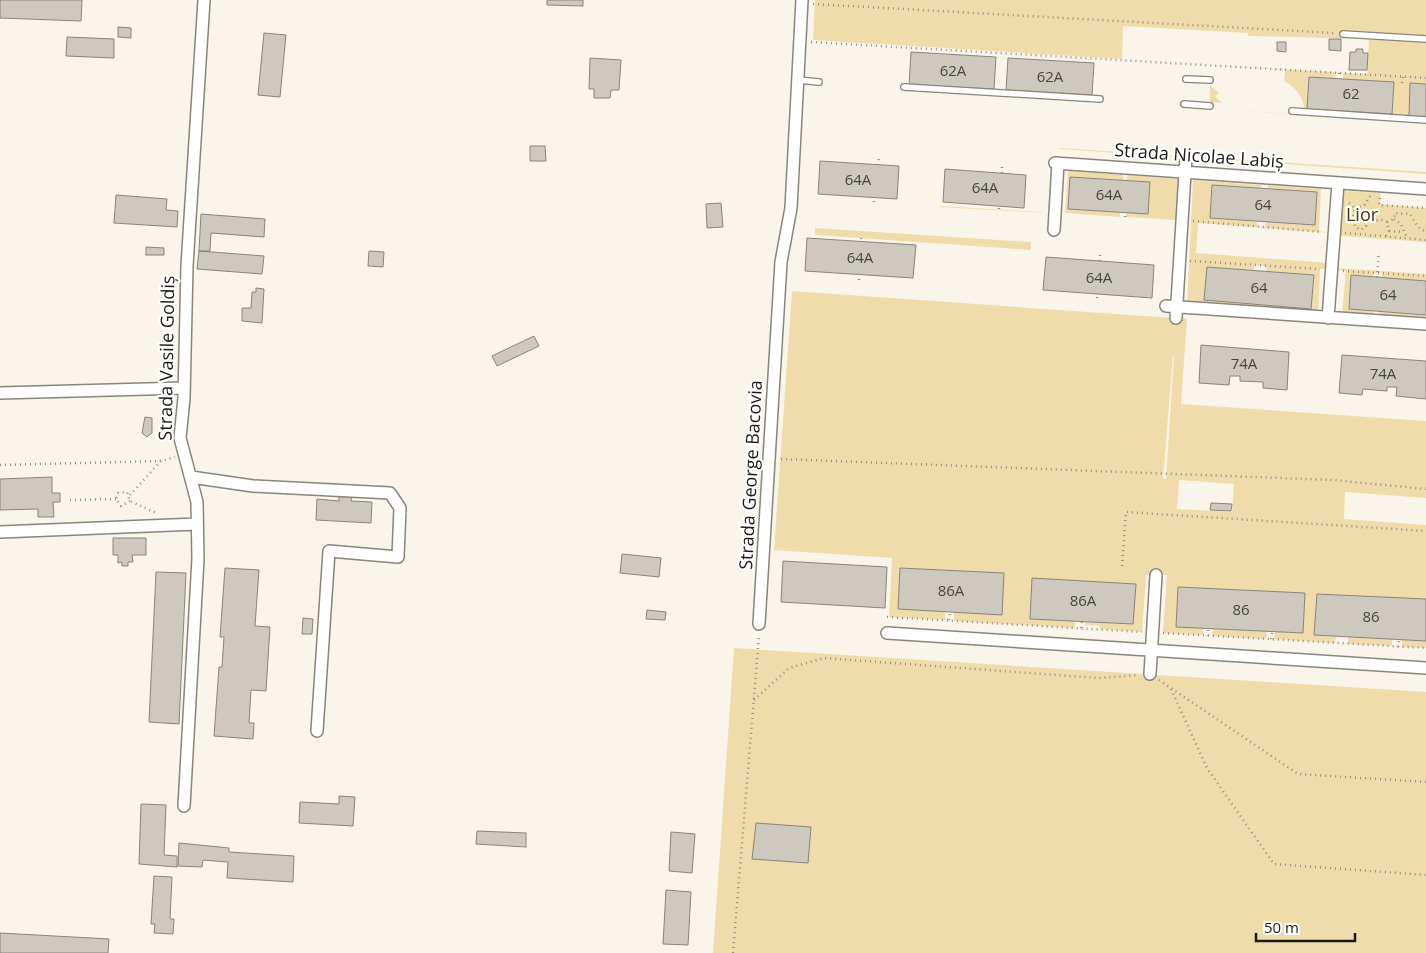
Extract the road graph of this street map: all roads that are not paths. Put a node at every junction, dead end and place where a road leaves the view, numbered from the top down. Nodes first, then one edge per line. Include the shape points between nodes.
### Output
1 (204, 0) edge
2 (802, 2) edge
3 (1343, 34) road end
4 (1426, 40) edge
5 (1186, 79) dead end
6 (798, 80) junction
7 (1210, 80) dead end
8 (819, 82) dead end
9 (904, 87) dead end
10 (1100, 99) dead end
11 (1184, 104) dead end
12 (1210, 106) dead end
13 (1292, 111) dead end
14 (1426, 120) edge
15 (1186, 156) dead end
16 (1185, 172) junction
17 (1338, 183) junction
18 (1426, 189) edge
19 (1054, 230) dead end
20 (1328, 318) junction
21 (1426, 324) edge
22 (184, 388) junction
23 (0, 394) edge
24 (191, 477) junction
25 (197, 524) junction
26 (0, 532) edge
27 (1156, 575) dead end
28 (759, 624) road end
29 (887, 633) dead end
30 (1151, 651) junction
31 (1426, 668) edge
32 (1150, 674) road end
33 (317, 731) dead end
34 (184, 806) dead end

1 - 22 street, Strada Vasile Goldiș via 187,266
2 - 6 street, Strada George Bacovia
3 - 4 lane
5 - 7 lane
6 - 8 lane
6 - 28 street, Strada George Bacovia via 791,208 781,262
9 - 10 lane
11 - 12 lane
13 - 14 lane
15 - 16 street
16 - 17 street, Strada Nicolae Labiș
16 - 19 street, Strada Nicolae Labiș via 1056,163
16 - 20 street via 1173,310
17 - 18 street, Strada Nicolae Labiș
17 - 20 street
20 - 21 street
22 - 23 street
22 - 24 street, Strada Vasile Goldiș via 180,438
24 - 25 street, Strada Vasile Goldiș via 197,502
24 - 33 street via 253,486 390,493 400,508 398,557 329,551
25 - 26 street
25 - 34 street, Strada Vasile Goldiș via 198,559
27 - 30 street
29 - 30 street
30 - 31 street
30 - 32 street

